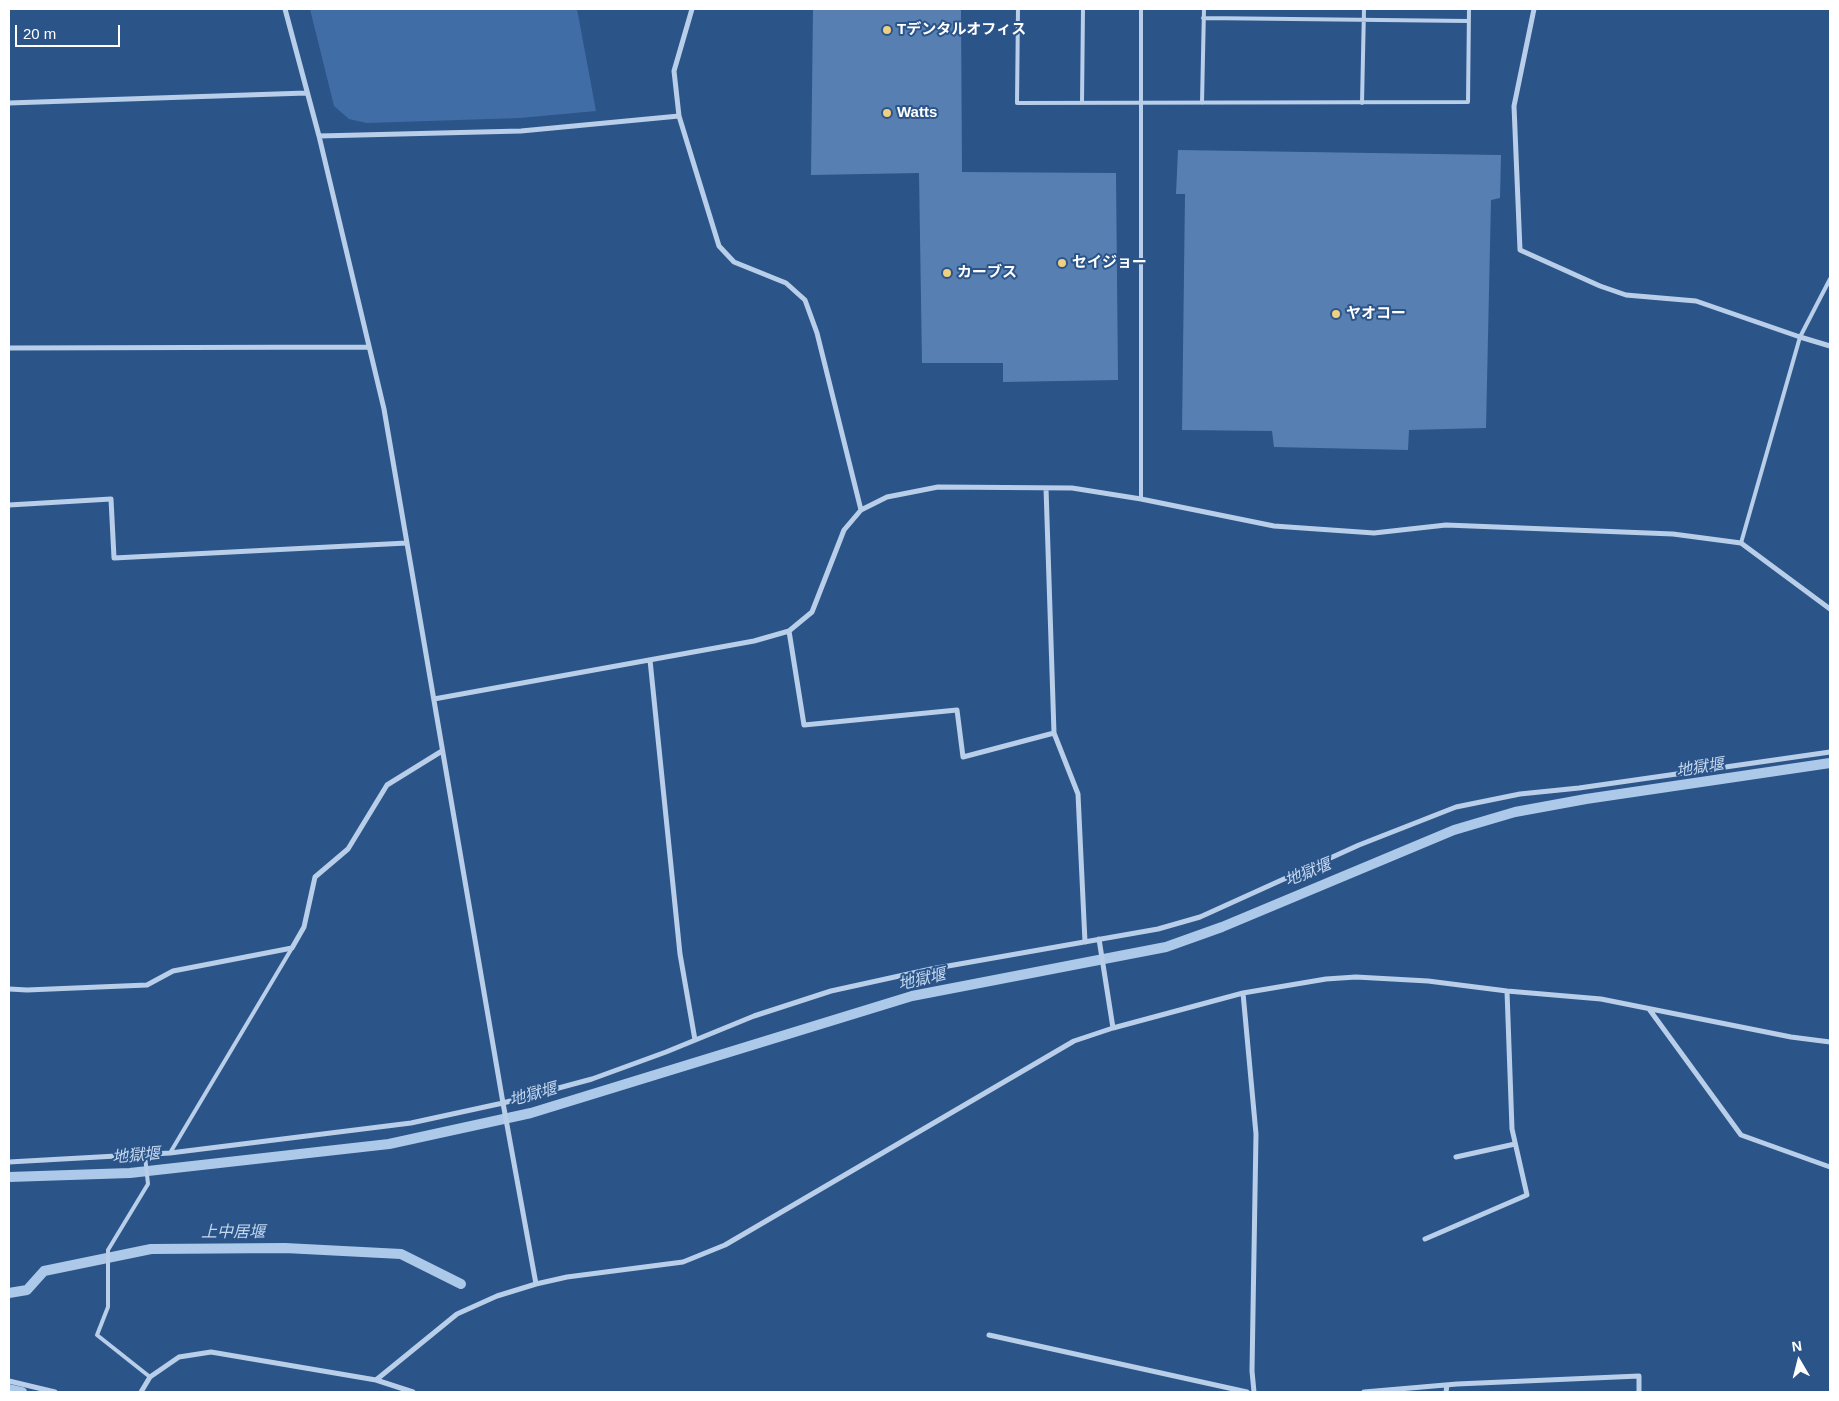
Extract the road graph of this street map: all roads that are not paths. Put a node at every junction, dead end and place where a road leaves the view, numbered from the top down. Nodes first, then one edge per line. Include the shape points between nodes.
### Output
1 (285, 9) edge
2 (692, 9) edge
3 (1018, 9) edge
4 (1083, 9) edge
5 (1141, 9) edge
6 (1204, 9) edge
7 (1364, 9) edge
8 (1470, 9) edge
9 (1534, 9) edge
10 (1203, 18) junction
11 (1364, 20) junction
12 (1469, 21) junction
13 (306, 93) junction
14 (1082, 102) junction
15 (1141, 102) junction
16 (1202, 103) junction
17 (1362, 103) junction
18 (9, 104) edge
19 (679, 116) junction
20 (319, 136) junction
21 (1830, 279) edge
22 (1800, 338) junction
23 (1830, 346) edge
24 (369, 347) junction
25 (9, 348) edge
26 (1046, 488) junction
27 (1141, 498) junction
28 (9, 505) edge
29 (861, 510) junction
30 (407, 543) junction
31 (1741, 543) junction
32 (1830, 609) edge
33 (789, 631) junction
34 (650, 660) junction
35 (434, 699) junction
36 (1054, 733) junction
37 (442, 751) junction
38 (1830, 752) edge
39 (1099, 939) junction
40 (1085, 942) junction
41 (292, 948) junction
42 (9, 989) edge
43 (1507, 991) junction
44 (1243, 993) junction
45 (1649, 1009) junction
46 (1113, 1028) junction
47 (695, 1040) junction
48 (1830, 1042) edge
49 (503, 1104) junction
50 (1515, 1144) junction
51 (170, 1153) junction
52 (145, 1156) junction
53 (1456, 1157) dead end
54 (9, 1162) edge
55 (1830, 1167) edge
56 (1425, 1239) dead end
57 (536, 1284) junction
58 (989, 1334) dead end
59 (150, 1377) junction
60 (376, 1380) junction
61 (9, 1381) edge
62 (1447, 1385) junction
63 (55, 1392) edge
64 (141, 1392) edge
65 (413, 1392) edge
66 (1247, 1392) edge
67 (1254, 1392) edge
68 (1364, 1392) edge
69 (1446, 1392) edge
70 (1639, 1392) edge

1 - 13 street
2 - 19 street via 674,71
3 - 14 lane via 1017,103
4 - 14 lane
5 - 15 lane
6 - 10 lane
7 - 11 lane
8 - 12 lane
9 - 22 street via 1514,106 1520,250 1626,295 1696,301
10 - 11 lane
10 - 16 lane
11 - 12 lane
11 - 17 lane
12 - 17 lane via 1468,102
13 - 18 street
13 - 20 street
14 - 15 lane
15 - 16 lane
15 - 27 lane
16 - 17 lane
19 - 20 street via 521,131
19 - 29 street via 718,246 734,262 786,283 805,300 817,333
20 - 24 street
21 - 22 lane
22 - 23 street
22 - 31 lane
24 - 25 street
24 - 30 street via 384,410
26 - 27 street via 1072,488
26 - 29 street via 938,487 887,496
26 - 36 street
27 - 31 street via 1284,527 1374,533 1446,525 1673,534
28 - 30 street via 111,499 114,558
29 - 33 street via 844,530 812,612
30 - 35 street
31 - 32 street
33 - 34 street via 754,641
33 - 36 street via 804,725 957,710 963,757
34 - 35 street
34 - 47 street via 680,954
35 - 37 street
36 - 40 street via 1078,794
37 - 41 street via 387,784 348,849 315,877 304,927
37 - 49 street
38 - 39 street via 1520,794 1456,807 1359,845 1200,917 1158,929
39 - 40 street
39 - 46 street
40 - 47 street via 930,969 831,991 754,1016
41 - 42 street via 173,971 148,985
41 - 51 lane
43 - 44 street via 1428,981 1356,977
43 - 45 street via 1601,999
43 - 50 street
44 - 46 street
44 - 67 street via 1256,1134
45 - 48 street
45 - 55 street via 1742,1135
46 - 57 street via 1074,1041 725,1245 683,1262
47 - 49 street via 592,1079
49 - 51 street via 410,1123
49 - 57 street
50 - 53 street
50 - 56 street via 1527,1195
51 - 52 street
52 - 54 street
52 - 59 lane via 148,1184 108,1250 108,1307 97,1335
57 - 60 street via 497,1296 457,1314
58 - 66 street
59 - 60 street via 179,1357 212,1352
59 - 64 street
60 - 65 street
61 - 63 street
62 - 68 street
62 - 69 street
62 - 70 street via 1639,1376

